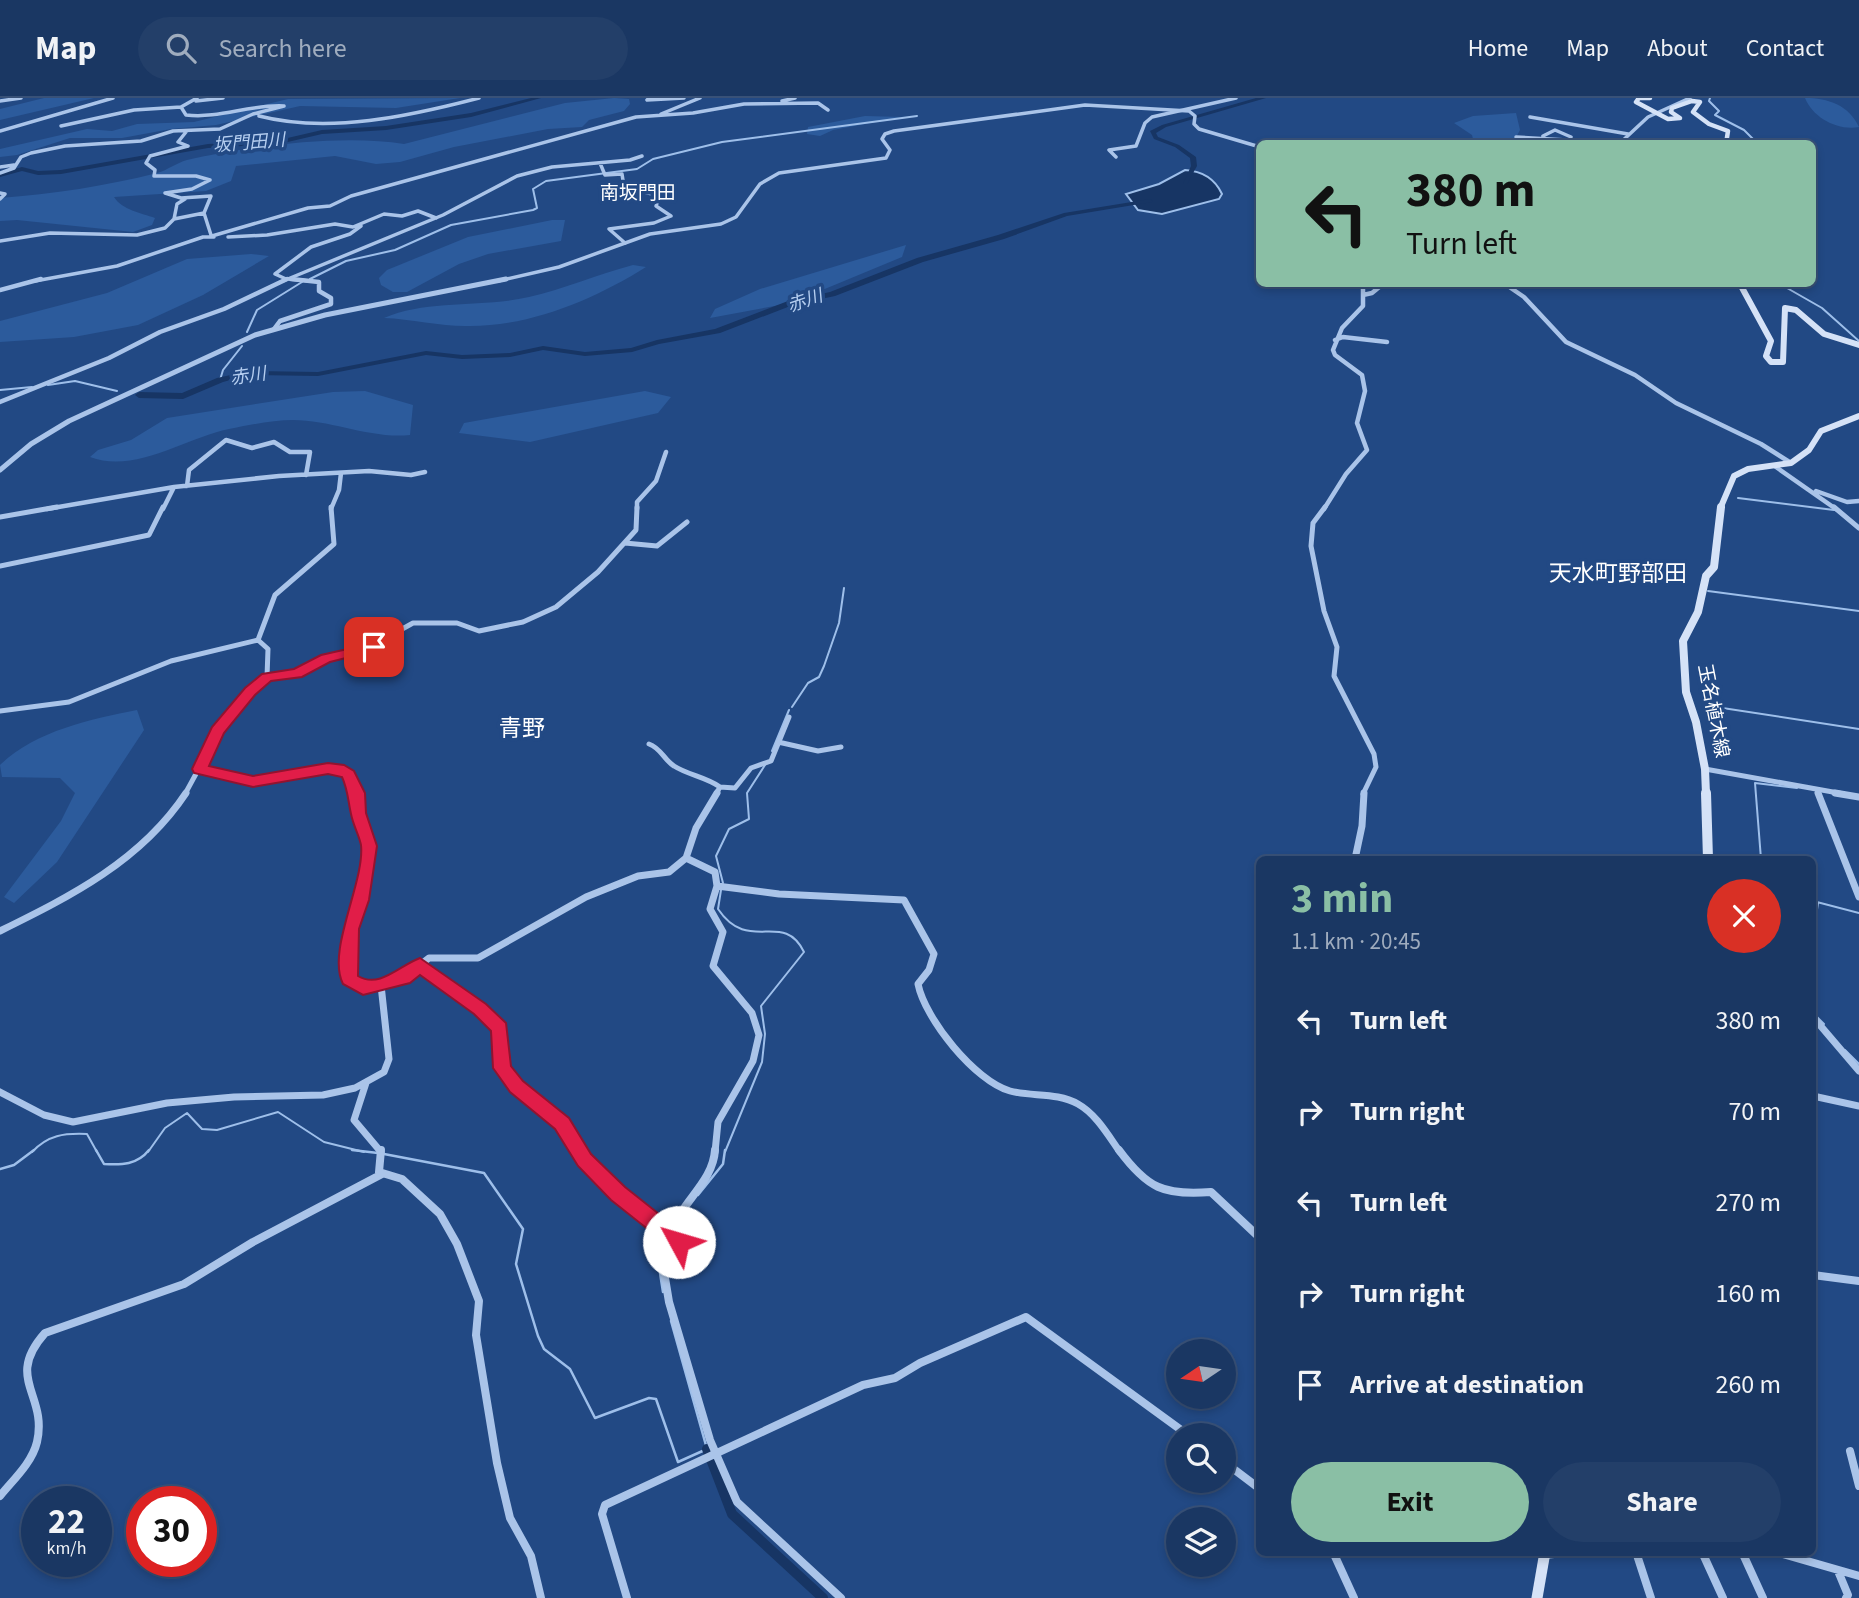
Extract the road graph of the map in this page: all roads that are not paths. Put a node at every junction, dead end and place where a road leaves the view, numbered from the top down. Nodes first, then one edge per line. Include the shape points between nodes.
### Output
1 (21, 98) edge
2 (113, 98) edge
3 (223, 98) edge
4 (479, 98) edge
5 (649, 98) edge
6 (684, 98) edge
7 (700, 98) edge
8 (795, 98) edge
9 (1236, 98) edge
10 (1650, 98) edge
11 (1689, 98) edge
12 (196, 99) edge
13 (692, 100) edge
14 (0, 101) edge
15 (773, 104) junction
16 (181, 107) junction
17 (828, 110) dead end
18 (1182, 110) junction
19 (1658, 111) junction
20 (659, 115) junction
21 (259, 116) dead end
22 (1530, 117) dead end
23 (61, 126) dead end
24 (0, 131) edge
25 (186, 132) junction
26 (1628, 134) junction
27 (1516, 137) dead end
28 (1587, 140) edge
29 (1622, 140) edge
30 (1727, 140) edge
31 (1256, 146) edge
32 (642, 156) dead end
33 (1116, 157) dead end
34 (600, 163) junction
35 (16, 165) junction
36 (0, 167) edge
37 (0, 173) edge
38 (0, 193) edge
39 (187, 198) junction
40 (0, 199) edge
41 (204, 213) junction
42 (436, 218) junction
43 (174, 219) junction
44 (361, 224) junction
45 (211, 236) junction
46 (1, 241) edge
47 (625, 243) junction
48 (287, 279) junction
49 (1363, 287) edge
50 (1380, 287) edge
51 (1509, 287) edge
52 (1742, 287) edge
53 (0, 290) edge
54 (1363, 295) junction
55 (274, 328) junction
56 (1335, 340) junction
57 (1387, 342) dead end
58 (1859, 345) edge
59 (0, 402) edge
60 (1859, 416) edge
61 (666, 452) dead end
62 (1791, 463) junction
63 (1776, 467) junction
64 (0, 470) edge
65 (425, 472) dead end
66 (341, 473) junction
67 (306, 475) junction
68 (187, 486) junction
69 (174, 487) junction
70 (1814, 491) junction
71 (1859, 501) edge
72 (0, 517) edge
73 (687, 522) dead end
74 (1859, 528) edge
75 (625, 544) junction
76 (0, 566) edge
77 (258, 640) junction
78 (267, 677) junction
79 (0, 711) edge
80 (789, 717) dead end
81 (778, 742) junction
82 (649, 744) dead end
83 (841, 747) dead end
84 (200, 769) junction
85 (1705, 769) junction
86 (720, 787) junction
87 (1817, 790) junction
88 (1859, 797) edge
89 (1356, 856) edge
90 (1708, 856) edge
91 (686, 858) junction
92 (717, 886) junction
93 (1859, 897) edge
94 (0, 931) edge
95 (420, 965) junction
96 (381, 985) junction
97 (1816, 1021) edge
98 (1859, 1071) edge
99 (366, 1083) junction
100 (0, 1092) edge
101 (1816, 1097) edge
102 (1859, 1107) edge
103 (382, 1174) junction
104 (675, 1232) junction
105 (1256, 1234) edge
106 (1816, 1275) edge
107 (1859, 1281) edge
108 (1172, 1423) edge
109 (717, 1453) junction
110 (1859, 1454) edge
111 (1236, 1471) edge
112 (1256, 1486) edge
113 (1859, 1486) edge
114 (0, 1496) edge
115 (1335, 1556) edge
116 (1545, 1556) edge
117 (1637, 1556) edge
118 (1704, 1556) edge
119 (1744, 1556) edge
120 (1789, 1556) edge
121 (1838, 1571) junction
122 (1859, 1576) edge
123 (541, 1598) edge
124 (627, 1598) edge
125 (841, 1598) edge
126 (1354, 1598) edge
127 (1537, 1598) edge
128 (1651, 1598) edge
129 (1723, 1598) edge
130 (1763, 1598) edge
131 (1846, 1598) edge

1 - 14 street
2 - 24 street
3 - 12 street
4 - 21 street via 432,110 345,122 290,124
5 - 6 street via 654,102
7 - 13 street
8 - 15 street
9 - 18 street
10 - 19 main road via 1636,102
11 - 19 street
12 - 16 street
13 - 20 street
15 - 17 street via 818,103
15 - 20 street
16 - 23 street via 134,110
16 - 25 street via 186,115 208,118 285,106 220,129
18 - 31 street via 1194,114 1199,129
18 - 33 street via 1152,117 1145,122 1136,146 1110,150
18 - 47 street via 1089,105 894,131 883,137 890,153 882,160 783,172 764,180 740,214 727,222 650,234
19 - 26 street
19 - 30 main road via 1679,120 1672,108 1700,102 1694,113 1728,131
20 - 45 street via 556,137 330,206
22 - 26 street
25 - 35 street via 171,131 141,141 65,146 24,155
25 - 39 street via 178,143 188,146 147,158 146,163 155,170 153,176 210,180 192,189 164,193
26 - 29 street
27 - 28 street
32 - 34 street
34 - 42 street via 517,176
34 - 47 street via 604,174 622,174 624,187 656,195 656,206 671,216 609,229
35 - 36 street
35 - 37 street
38 - 40 street via 5,196
39 - 41 street via 211,196
39 - 43 street via 177,204
41 - 43 street
41 - 45 street
42 - 44 street via 418,211 402,216 392,212
42 - 48 street
43 - 46 street via 159,230 137,235 50,233
44 - 45 street via 289,229 261,236
44 - 48 street via 355,232 310,247 275,274
45 - 53 street via 117,266 50,276
47 - 55 street via 559,267
48 - 55 street via 319,282 319,291 331,298 331,304 280,321
48 - 59 street
49 - 54 street
50 - 54 street
51 - 62 street via 1566,342 1635,375 1676,403
52 - 58 main road via 1771,341 1766,356 1770,362 1783,362 1785,308 1796,310 1824,334
54 - 56 street via 1363,306
55 - 64 street via 69,421
56 - 57 street
56 - 89 street via 1334,354 1362,375 1365,391 1357,423 1367,450 1313,523 1311,546 1324,611 1337,647 1334,676 1374,754 1376,767 1363,794
60 - 62 main road, 玉名植木線 via 1821,431 1809,450
61 - 75 street via 656,481 637,502 638,527
62 - 63 main road, 玉名植木線
63 - 70 street
63 - 85 main road, 玉名植木線 via 1748,469 1730,481 1718,513 1714,567 1706,576 1698,612 1683,641 1686,692
65 - 66 street
66 - 67 street
66 - 77 street via 331,507 334,544 275,595
67 - 68 street
67 - 68 street via 310,452 293,453 274,442 248,447 226,440 189,470
68 - 69 street
69 - 72 street
69 - 76 street via 149,534
70 - 71 street via 1847,502
70 - 74 street
73 - 75 street via 657,546
75 - 78 street via 556,607 523,622 480,631 435,620 412,623 374,647 326,658 297,674
77 - 78 street via 268,649
77 - 79 street via 171,661 69,702
78 - 84 street via 217,731
80 - 81 street
81 - 83 street via 811,751 833,752
81 - 86 street via 766,763 751,768 735,788
82 - 86 street via 674,766
84 - 94 street via 174,810 113,867 50,908
84 - 96 street via 253,782 328,768 349,774 369,846 361,900 351,929 349,979 363,988
85 - 87 street
85 - 90 main road, 玉名植木線
86 - 91 street via 696,828
87 - 88 street
87 - 93 street
91 - 92 street via 715,872
91 - 95 street via 668,872 638,876 586,897 478,958 434,957
92 - 104 street via 710,909 723,933 713,967 751,1011 758,1044 744,1081 724,1105 717,1122 714,1164 679,1208
92 - 105 street via 904,900 934,954 918,984 919,997 941,1031 986,1076 1004,1089 1058,1095 1076,1102 1089,1111 1137,1172 1171,1193 1211,1192
95 - 96 street via 404,978
95 - 104 street via 499,1028 502,1068 516,1087 562,1124 584,1160 618,1194
96 - 99 street via 388,1059 384,1072
97 - 98 street
99 - 100 street via 314,1097 168,1103 74,1122 45,1116
99 - 103 street via 354,1120 381,1152
101 - 102 street
103 - 114 street via 184,1284 39,1338 23,1369 39,1418 37,1442
103 - 123 street via 402,1179 440,1213 479,1301 476,1335 497,1464 510,1518 531,1556
104 - 109 street via 679,1242 664,1272 669,1302
106 - 107 street
108 - 109 street via 1026,1317
109 - 124 street via 605,1505 603,1514
109 - 125 street via 740,1507
110 - 113 street via 1850,1451
111 - 112 street
115 - 126 street
116 - 127 main road
117 - 128 street
118 - 129 street
119 - 130 street
120 - 121 street
121 - 122 street
121 - 131 street

